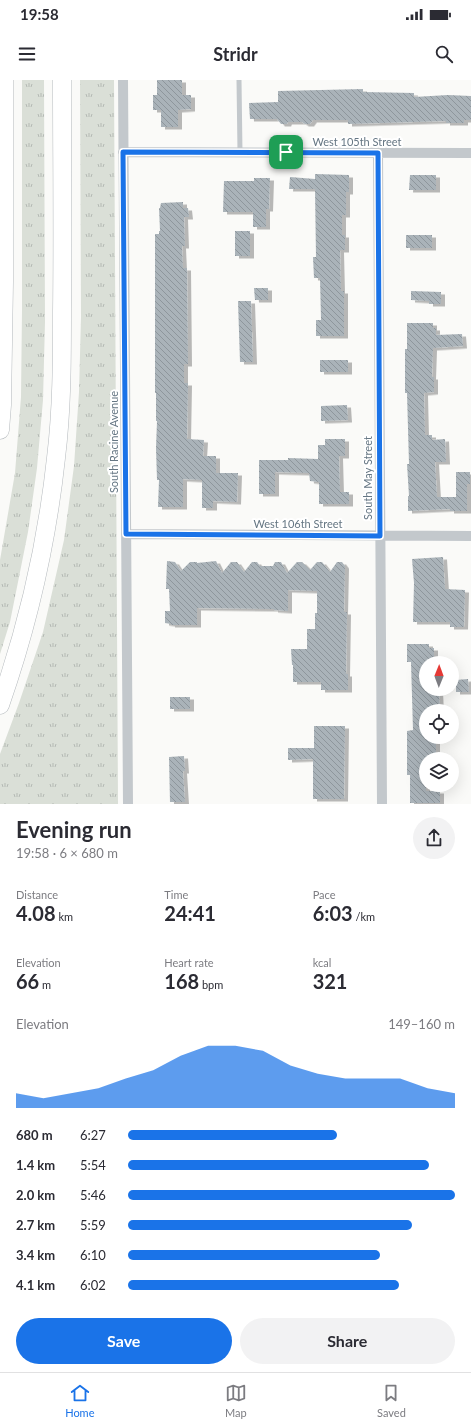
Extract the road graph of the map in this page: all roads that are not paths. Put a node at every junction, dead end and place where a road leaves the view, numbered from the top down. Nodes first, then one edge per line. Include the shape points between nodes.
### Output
1 (4, 80) edge
2 (62, 80) edge
3 (123, 80) edge
4 (240, 80) edge
5 (123, 152) junction
6 (240, 152) junction
7 (378, 153) junction
8 (471, 153) edge
9 (0, 430) edge
10 (126, 534) junction
11 (380, 536) junction
12 (471, 536) edge
13 (0, 705) edge
14 (128, 804) edge
15 (382, 804) edge

1 - 9 highway via 4,282
2 - 13 highway via 62,382 57,457 47,528 33,594 14,665
3 - 5 street, South Racine Avenue
4 - 6 lane
5 - 6 street, West 105th Street
5 - 10 street, South Racine Avenue
6 - 7 street, West 105th Street
7 - 8 street, West 105th Street
7 - 11 street, South May Street
10 - 11 street, West 106th Street
10 - 14 street, South Racine Avenue
11 - 12 street, West 106th Street
11 - 15 street, South May Street

